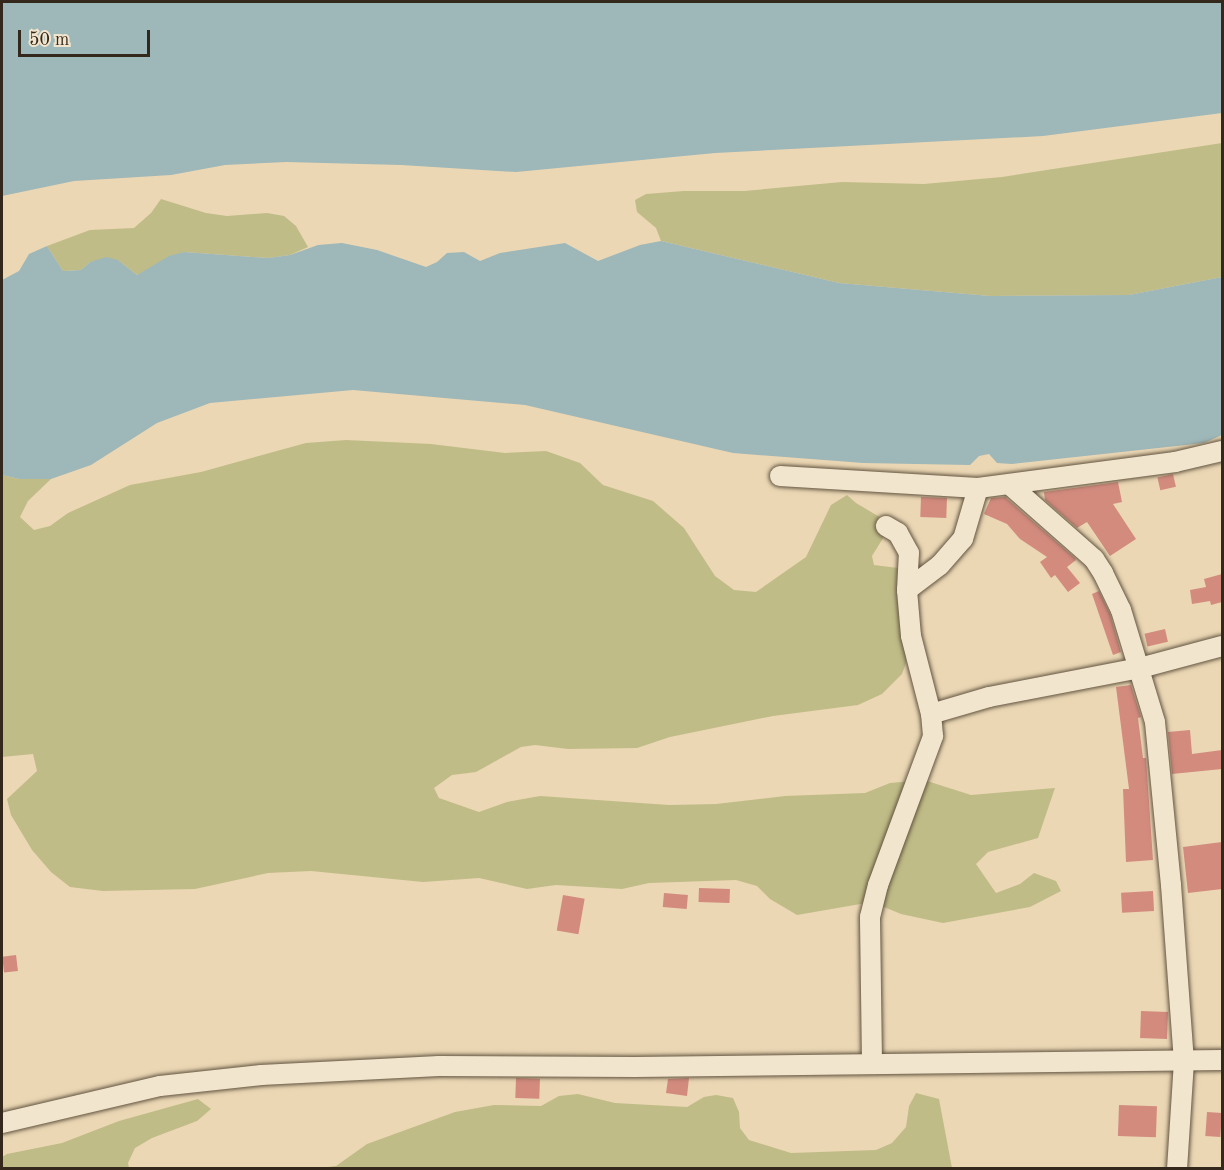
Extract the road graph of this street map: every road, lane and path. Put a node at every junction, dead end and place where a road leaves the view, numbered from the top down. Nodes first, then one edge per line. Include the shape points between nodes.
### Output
1 (1222, 451) edge
2 (780, 476) dead end
3 (1010, 485) junction
4 (978, 488) junction
5 (886, 526) dead end
6 (907, 590) junction
7 (1222, 646) edge
8 (1140, 668) junction
9 (931, 714) junction
10 (1184, 1060) junction
11 (1222, 1060) edge
12 (872, 1062) junction
13 (2, 1123) edge
14 (1177, 1168) edge

1 - 3 street via 1194,459
2 - 4 street
3 - 4 street
3 - 8 street via 1094,559 1121,610
4 - 6 street via 963,539 940,565
5 - 6 street via 898,533 909,553
6 - 9 street via 911,636
7 - 8 street
8 - 9 street via 989,697
8 - 10 street via 1155,722
9 - 12 street via 933,736 870,917
10 - 11 street
10 - 12 street
10 - 14 street
12 - 13 street via 439,1066 261,1075 160,1086

